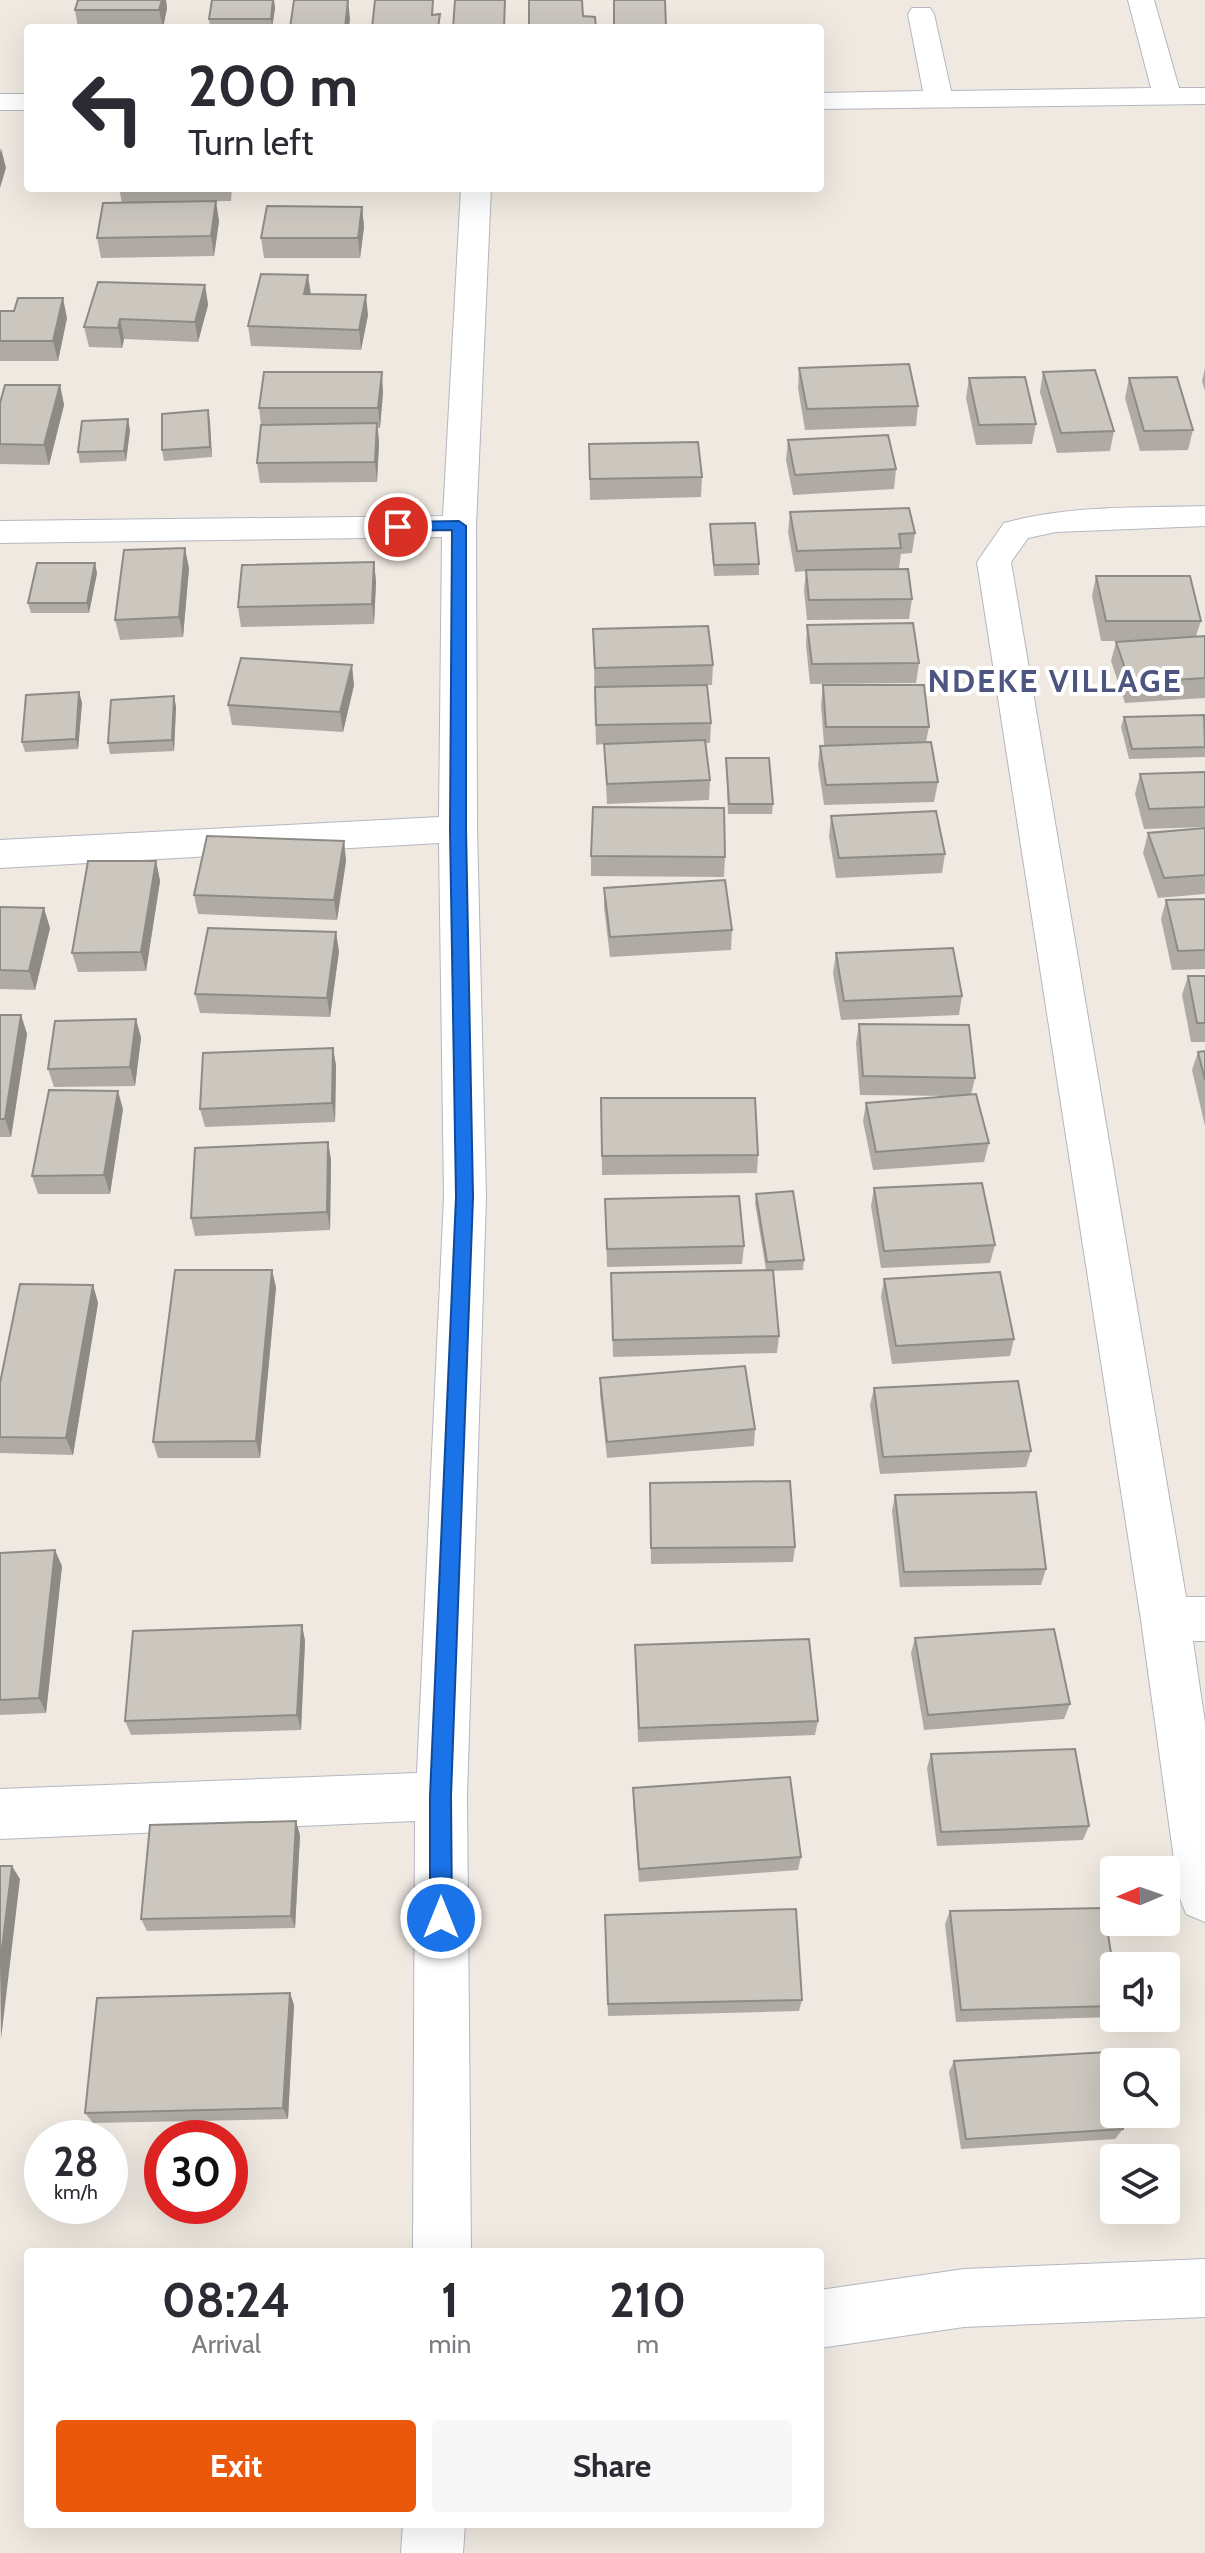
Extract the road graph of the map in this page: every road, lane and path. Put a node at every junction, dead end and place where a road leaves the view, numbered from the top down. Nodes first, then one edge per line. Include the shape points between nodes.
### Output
1 (1141, 0) edge
2 (921, 14) dead end
3 (1167, 96) junction
4 (1205, 96) edge
5 (824, 101) edge
6 (939, 101) junction
7 (0, 102) edge
8 (24, 102) edge
9 (476, 192) edge
10 (1205, 516) edge
11 (459, 526) junction
12 (0, 532) edge
13 (458, 829) junction
14 (0, 854) edge
15 (1185, 1620) edge
16 (441, 1796) junction
17 (0, 1814) edge
18 (1205, 1896) edge
19 (442, 2248) edge
20 (1205, 2288) edge
21 (824, 2318) edge
22 (434, 2528) edge
23 (432, 2553) edge

1 - 3 street
2 - 6 street
3 - 4 street
3 - 6 street
5 - 6 street
7 - 8 street
9 - 11 street
10 - 15 street via 1056,521 1016,530 994,562
11 - 12 street
11 - 13 street
13 - 14 street
13 - 16 street via 465,1197
15 - 18 street
16 - 17 street
16 - 19 street
20 - 21 street via 1051,2291
22 - 23 street

